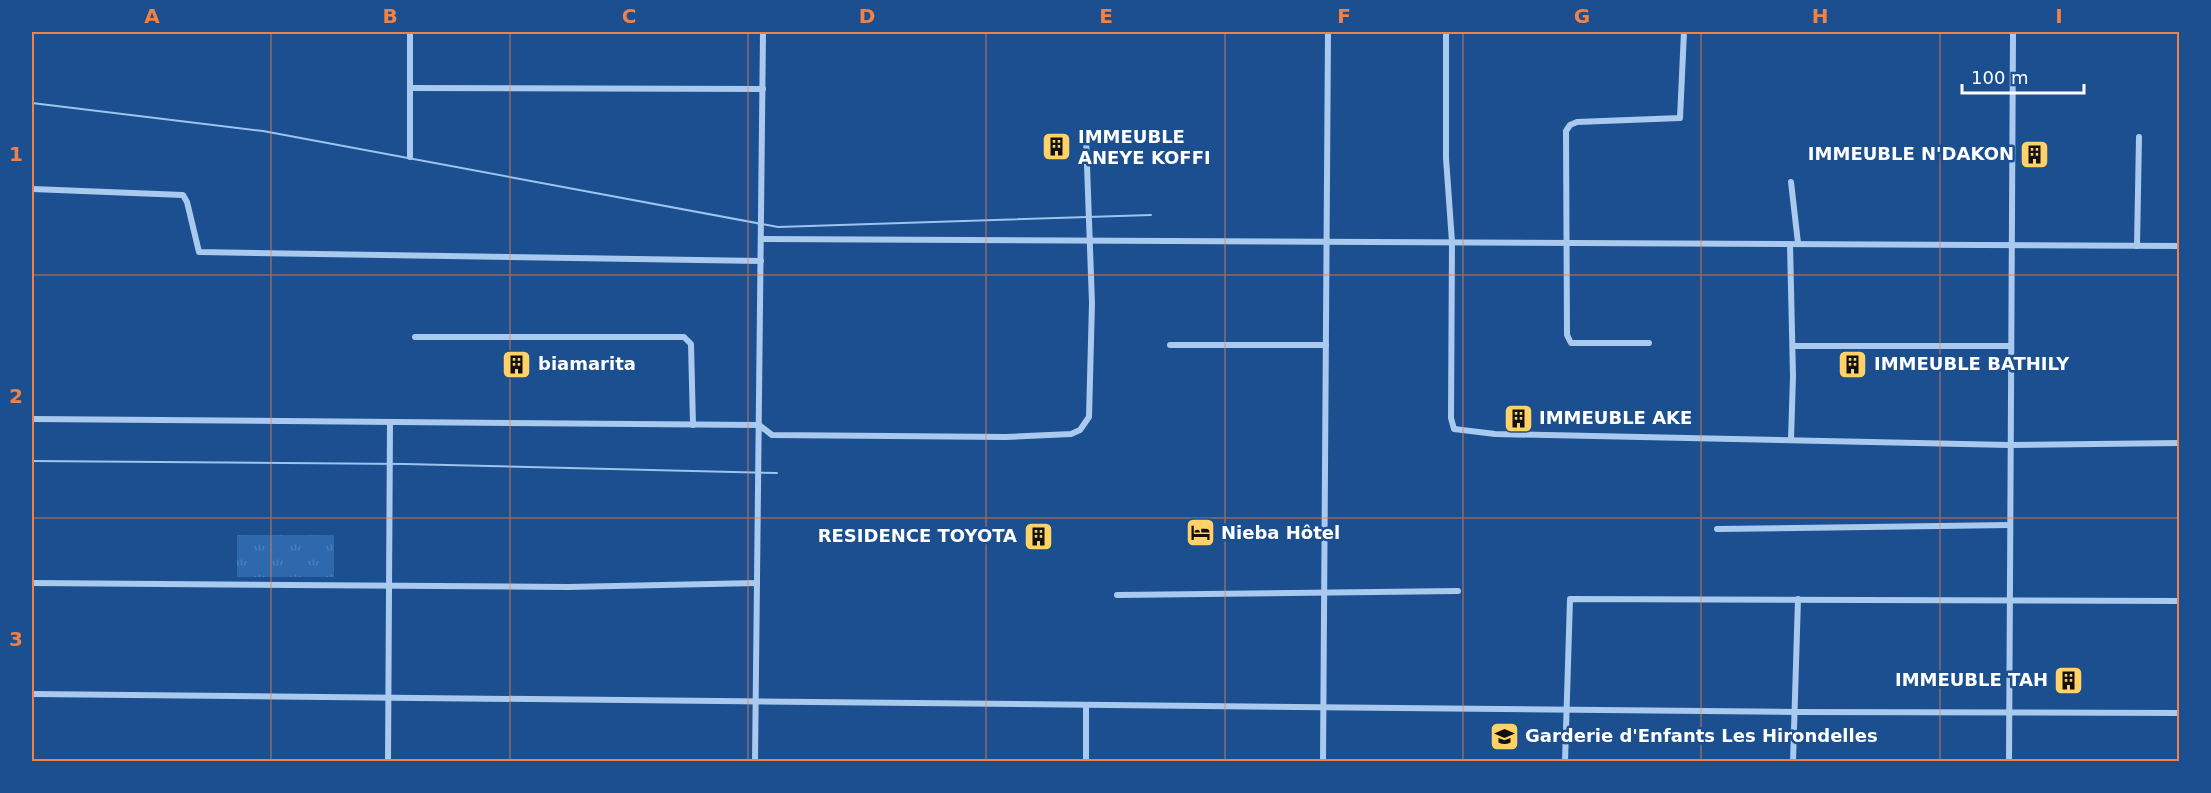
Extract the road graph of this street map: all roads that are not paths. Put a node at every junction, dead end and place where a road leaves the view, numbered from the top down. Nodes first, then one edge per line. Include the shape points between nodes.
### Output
1 (410, 32) edge
2 (763, 32) edge
3 (1328, 32) edge
4 (1446, 32) edge
5 (1684, 32) edge
6 (2013, 32) edge
7 (410, 88) junction
8 (763, 89) junction
9 (2139, 137) dead end
10 (1086, 138) dead end
11 (410, 157) dead end
12 (1791, 182) dead end
13 (32, 189) edge
14 (761, 239) junction
15 (1091, 240) junction
16 (1327, 241) junction
17 (1565, 241) junction
18 (1452, 242) junction
19 (1798, 243) junction
20 (1790, 244) junction
21 (2012, 245) junction
22 (2137, 246) junction
23 (2180, 246) edge
24 (760, 261) junction
25 (415, 337) dead end
26 (1649, 344) dead end
27 (1170, 345) dead end
28 (1326, 345) junction
29 (1793, 346) junction
30 (2010, 346) junction
31 (32, 419) edge
32 (390, 422) junction
33 (693, 425) junction
34 (759, 425) junction
35 (1791, 439) junction
36 (2180, 443) edge
37 (2010, 445) junction
38 (2010, 525) junction
39 (1717, 529) dead end
40 (32, 583) edge
41 (757, 583) junction
42 (388, 587) junction
43 (1458, 591) dead end
44 (1117, 595) dead end
45 (1322, 595) junction
46 (1798, 599) junction
47 (2011, 600) junction
48 (2180, 601) edge
49 (32, 694) edge
50 (387, 698) junction
51 (756, 701) junction
52 (1086, 706) junction
53 (1323, 707) junction
54 (1566, 710) junction
55 (1794, 712) junction
56 (2009, 712) junction
57 (2180, 712) edge
58 (388, 762) edge
59 (755, 762) edge
60 (1086, 762) edge
61 (1323, 762) edge
62 (1564, 762) edge
63 (1793, 762) edge
64 (2009, 762) edge

1 - 7 street
2 - 8 street
3 - 16 street
4 - 18 street via 1446,158
5 - 17 street via 1680,118 1577,122 1566,131
6 - 21 street
7 - 8 street
7 - 11 street
8 - 14 street
9 - 22 street
10 - 15 street
12 - 19 street
13 - 24 street via 183,195 199,252
14 - 15 street
14 - 24 street
15 - 16 street
15 - 34 street via 1089,417 1080,430 1071,434 1006,437 772,435
16 - 18 street
16 - 28 street
17 - 18 street
17 - 20 street
17 - 26 street via 1569,340
18 - 35 street via 1454,429 1495,434
19 - 20 street
19 - 21 street
20 - 29 street
21 - 22 street
21 - 30 street
22 - 23 street
24 - 34 street
25 - 33 street via 684,337 691,344
27 - 28 street
28 - 45 street
29 - 30 street
29 - 35 street
30 - 37 street
31 - 32 street
32 - 33 street
32 - 42 street
33 - 34 street
34 - 41 street
35 - 37 street
36 - 37 street
37 - 38 street
38 - 39 street
38 - 47 street
40 - 42 street
41 - 42 street
41 - 51 street
42 - 50 street
43 - 45 street
44 - 45 street
45 - 53 street
46 - 47 street
46 - 54 street via 1570,599
46 - 55 street
47 - 48 street
47 - 56 street
49 - 50 street
50 - 51 street
50 - 58 street
51 - 52 street
51 - 59 street
52 - 53 street
52 - 60 street
53 - 54 street
53 - 61 street
54 - 55 street
54 - 62 street
55 - 56 street
55 - 63 street
56 - 57 street
56 - 64 street

